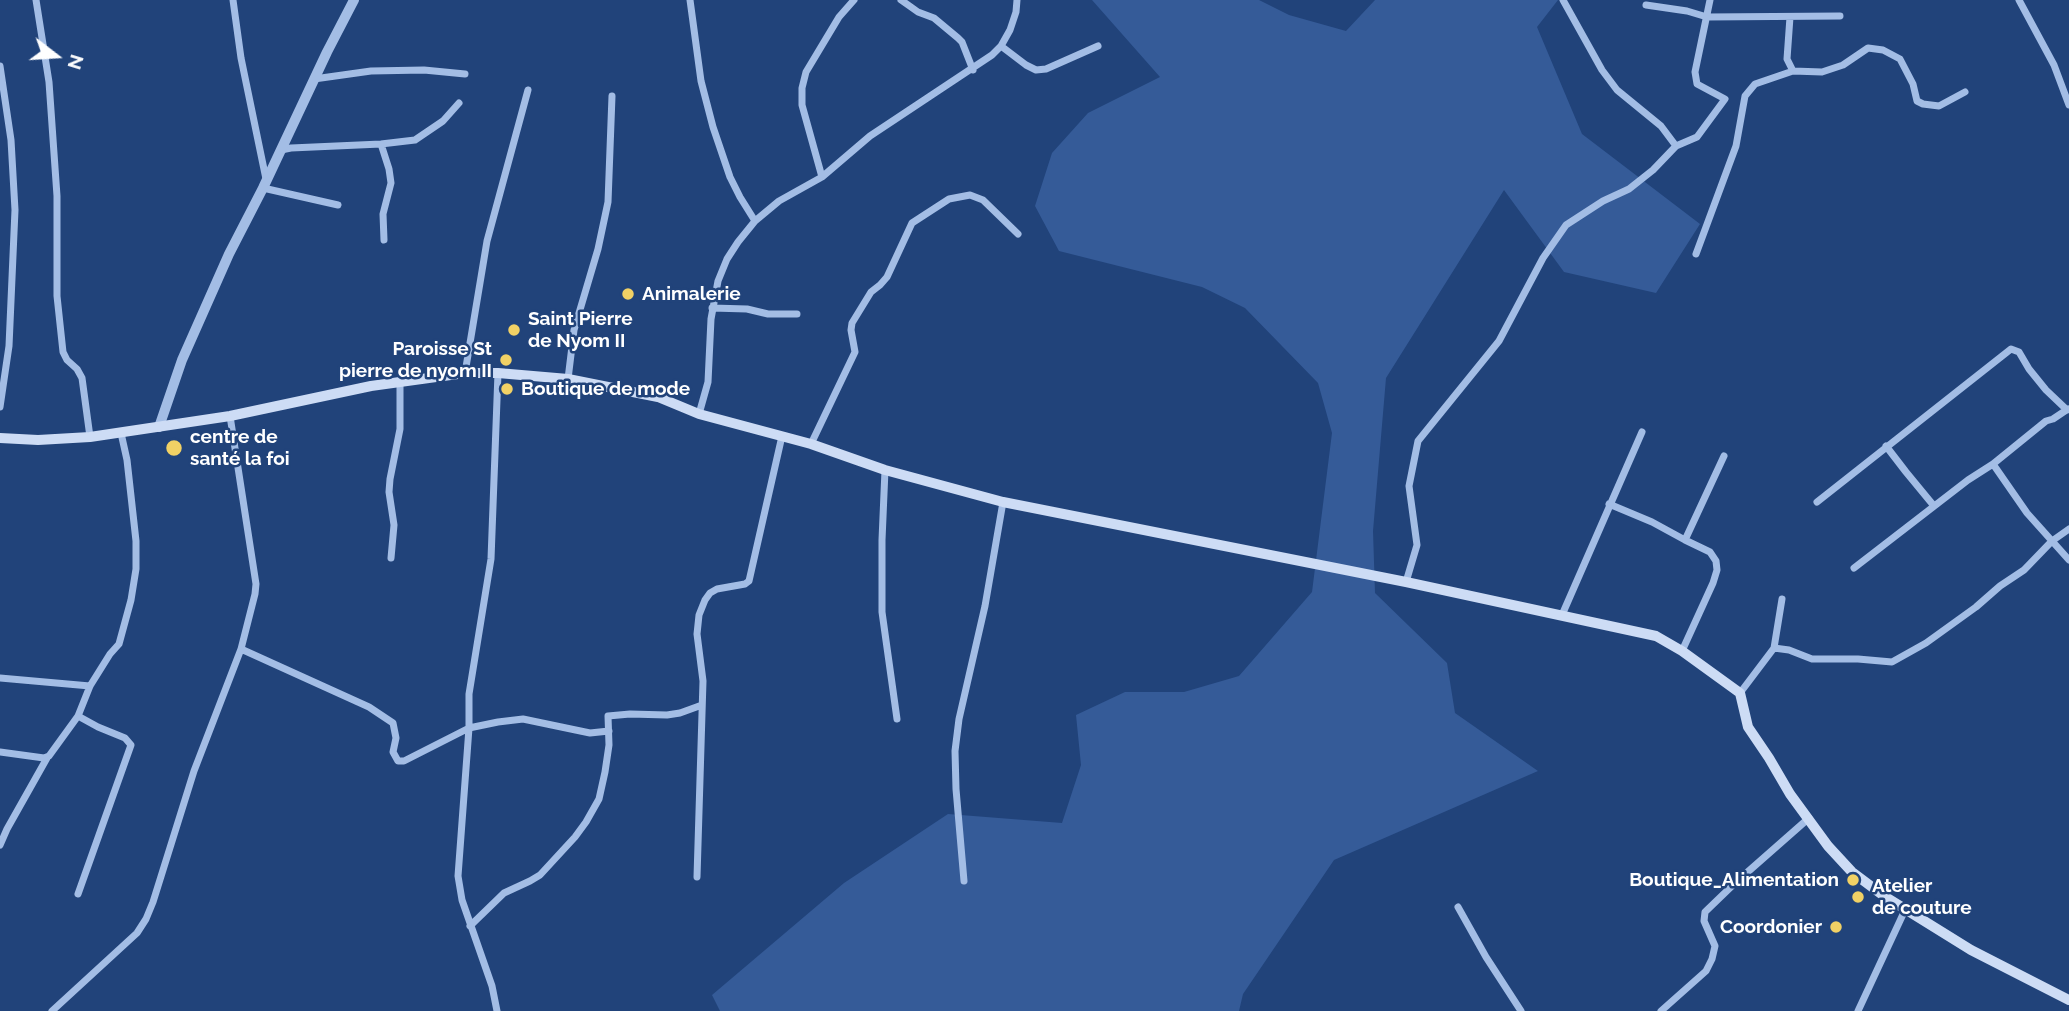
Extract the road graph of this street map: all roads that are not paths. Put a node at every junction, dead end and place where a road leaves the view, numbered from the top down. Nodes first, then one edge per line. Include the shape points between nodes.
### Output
1 (36, 0) edge
2 (233, 0) edge
3 (354, 0) edge
4 (690, 0) edge
5 (854, 0) edge
6 (901, 0) edge
7 (1017, 0) edge
8 (1563, 0) edge
9 (1710, 0) edge
10 (2019, 0) edge
11 (1646, 5) dead end
12 (1840, 16) dead end
13 (1707, 17) junction
14 (1790, 18) junction
15 (1001, 46) junction
16 (1098, 46) dead end
17 (0, 66) edge
18 (973, 70) junction
19 (1793, 71) junction
20 (465, 74) dead end
21 (314, 79) junction
22 (528, 90) dead end
23 (1965, 92) dead end
24 (612, 96) dead end
25 (459, 103) dead end
26 (2069, 105) edge
27 (381, 144) junction
28 (1676, 146) junction
29 (281, 150) junction
30 (822, 177) junction
31 (265, 183) junction
32 (338, 205) dead end
33 (755, 221) junction
34 (1018, 234) dead end
35 (384, 240) dead end
36 (1696, 254) dead end
37 (712, 308) junction
38 (797, 314) dead end
39 (465, 373) junction
40 (498, 373) junction
41 (568, 379) junction
42 (400, 381) junction
43 (0, 407) edge
44 (2068, 409) edge
45 (699, 414) junction
46 (230, 416) junction
47 (159, 427) junction
48 (1642, 432) dead end
49 (121, 433) junction
50 (782, 436) junction
51 (90, 437) junction
52 (0, 438) edge
53 (811, 444) junction
54 (1886, 446) junction
55 (1724, 456) dead end
56 (1993, 464) junction
57 (885, 470) junction
58 (1003, 502) junction
59 (1817, 502) dead end
60 (1609, 504) junction
61 (1934, 506) junction
62 (2069, 529) edge
63 (1685, 540) junction
64 (2052, 541) junction
65 (391, 558) dead end
66 (2069, 560) edge
67 (1854, 568) dead end
68 (1406, 582) junction
69 (1782, 599) dead end
70 (1562, 615) junction
71 (1774, 648) junction
72 (241, 649) junction
73 (1682, 651) junction
74 (0, 678) edge
75 (90, 686) junction
76 (1740, 693) junction
77 (702, 705) junction
78 (78, 716) junction
79 (897, 719) dead end
80 (469, 729) junction
81 (609, 731) junction
82 (0, 752) edge
83 (47, 758) junction
84 (1809, 818) junction
85 (4, 828) edge
86 (0, 845) edge
87 (697, 877) dead end
88 (964, 881) dead end
89 (78, 894) dead end
90 (1458, 907) dead end
91 (1905, 909) junction
92 (470, 926) junction
93 (2069, 1000) edge
94 (51, 1011) edge
95 (497, 1011) edge
96 (1521, 1011) edge
97 (1661, 1011) edge
98 (1858, 1011) edge

1 - 51 street via 49,82 63,352 82,378
2 - 31 street
3 - 21 street
4 - 33 street via 701,81 713,127 730,177
5 - 30 street via 806,72 802,88 802,105
6 - 18 street via 934,18 962,42
7 - 15 street via 1014,21
8 - 28 street via 1617,90 1661,126
9 - 13 street
10 - 26 street via 2054,65
11 - 13 street
12 - 14 street
13 - 14 street
13 - 28 street via 1695,72 1697,84 1726,99 1697,136
14 - 19 street via 1787,59
15 - 16 street via 1036,70
15 - 18 street
17 - 43 street via 15,210 9,346
18 - 30 street via 870,136
19 - 23 street via 1822,72 1843,65 1868,48 1900,59 1917,101 1923,104 1939,106
19 - 36 street via 1755,84 1745,96 1736,145
20 - 21 street via 370,71
21 - 29 street
22 - 39 street via 486,241
24 - 41 street via 608,202 574,330
25 - 27 street via 415,141
27 - 29 street
27 - 35 street via 391,183 383,214
28 - 68 street via 1629,189 1566,225 1499,341 1418,442 1409,486 1417,545
29 - 31 street
30 - 33 street
31 - 32 street
31 - 47 street via 203,311
33 - 37 street via 727,259
34 - 53 street via 984,200 970,195 949,199 912,223 887,277 871,292 852,323 855,352
37 - 38 street
37 - 45 street via 708,382
39 - 40 main road
39 - 42 main road
40 - 41 main road
40 - 80 street via 491,559 469,694
41 - 45 main road via 658,397
42 - 46 main road
42 - 65 street via 400,429 389,492 394,524
44 - 54 street via 2046,390 2019,352 2011,349
44 - 56 street
45 - 50 main road
46 - 47 main road
46 - 72 street via 256,584
47 - 49 main road
48 - 60 street
49 - 51 main road
49 - 75 street via 136,569 118,648
50 - 53 main road
50 - 77 street via 749,581 710,593 699,615
51 - 52 main road
53 - 57 main road
54 - 59 street
54 - 61 street
55 - 63 street
56 - 61 street
56 - 64 street via 2026,513
57 - 58 main road
57 - 79 street via 882,612
58 - 68 main road
58 - 88 street via 955,751
60 - 63 street
60 - 70 street
61 - 67 street
62 - 64 street
63 - 73 street via 1710,552 1717,570
64 - 66 street
64 - 71 street via 2024,570 1976,607 1892,662 1812,660
68 - 70 main road
69 - 71 street
70 - 73 main road via 1656,636
71 - 76 street
72 - 80 street via 369,707 393,723 393,752 398,761
72 - 94 street via 194,771 146,919 137,933
73 - 76 main road
74 - 75 street
75 - 78 street
76 - 84 main road via 1748,727
77 - 81 street via 667,715 608,716
77 - 87 street
78 - 83 street
78 - 89 street via 131,745
80 - 81 street via 523,719 590,733
80 - 92 street via 458,876
81 - 92 street via 599,799 580,830 540,875 505,892
82 - 83 street
83 - 85 street
84 - 91 main road via 1852,872
84 - 97 street via 1705,912 1715,946 1712,959 1706,971
85 - 86 street
90 - 96 street
91 - 93 main road via 1971,950
91 - 98 street
92 - 95 street

